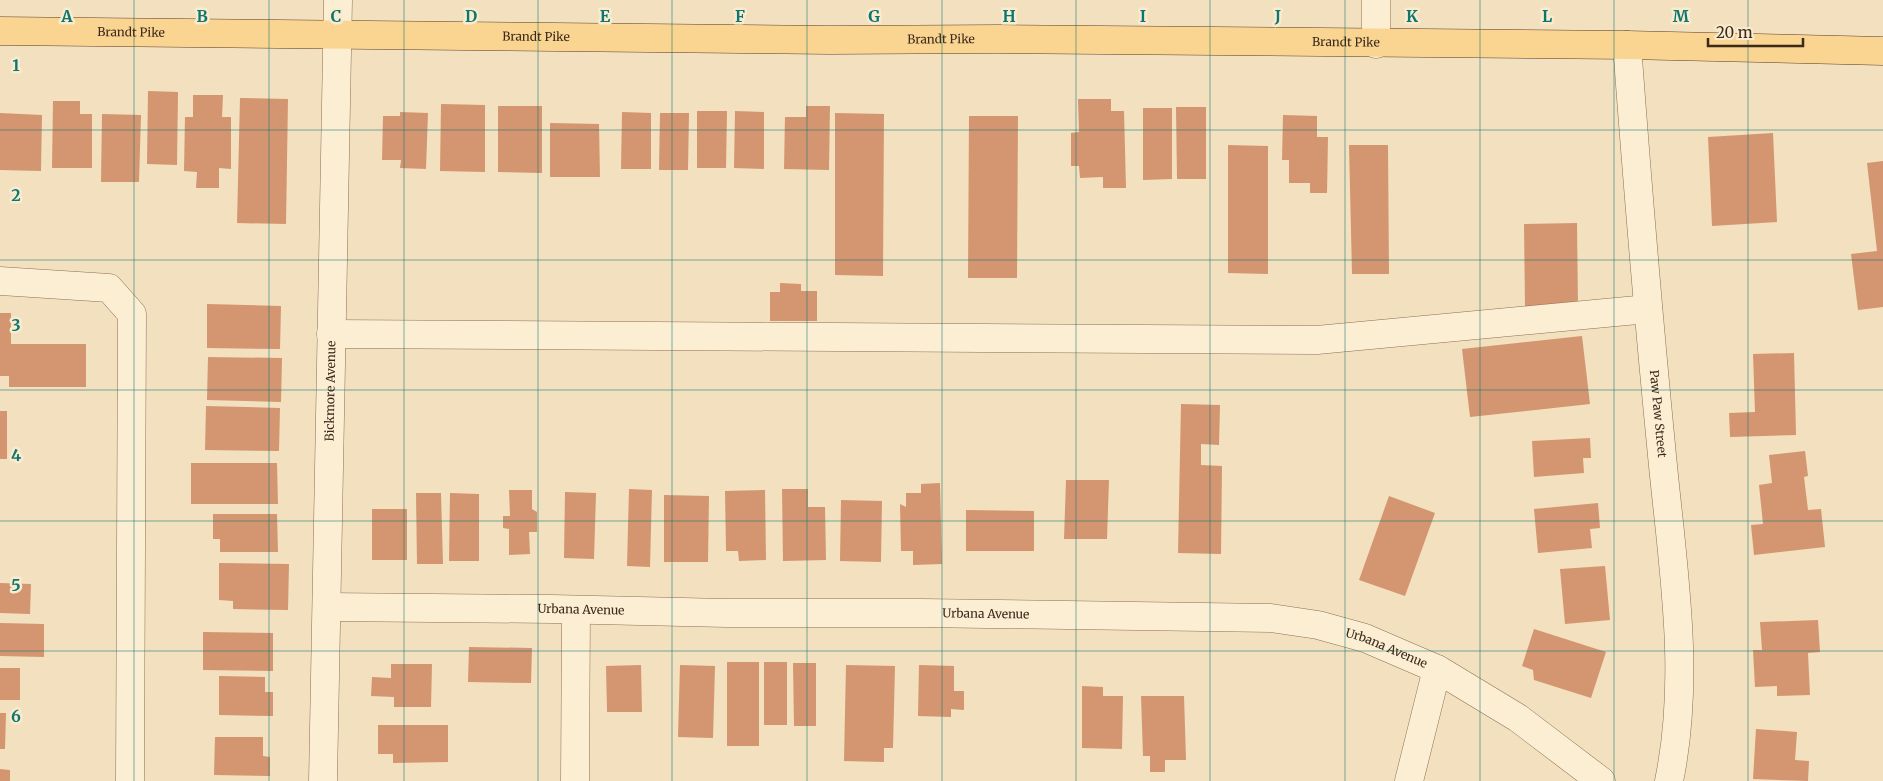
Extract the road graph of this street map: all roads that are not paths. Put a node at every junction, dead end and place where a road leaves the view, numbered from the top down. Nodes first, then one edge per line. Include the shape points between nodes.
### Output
1 (338, 0) edge
2 (1376, 0) edge
3 (0, 31) edge
4 (336, 36) junction
5 (1376, 44) junction
6 (1627, 46) junction
7 (1883, 50) edge
8 (0, 280) edge
9 (1648, 309) junction
10 (331, 334) junction
11 (327, 607) junction
12 (576, 610) junction
13 (1437, 669) junction
14 (130, 781) edge
15 (323, 781) edge
16 (575, 781) edge
17 (1409, 781) edge
18 (1601, 781) edge
19 (1669, 781) edge

1 - 4 street, Bickmore Avenue
2 - 5 street
3 - 4 main road, Brandt Pike
4 - 5 main road, Brandt Pike
4 - 10 street, Bickmore Avenue
5 - 6 main road, Brandt Pike
6 - 7 main road, Brandt Pike
6 - 9 street, Paw Paw Street
8 - 14 street via 109,288 132,314
9 - 10 street via 1317,340
9 - 19 street, Paw Paw Street via 1678,629 1678,696
10 - 11 street, Bickmore Avenue
11 - 12 street, Urbana Avenue
11 - 15 street, Bickmore Avenue
12 - 13 street, Urbana Avenue via 1272,618 1318,625 1365,638
12 - 16 street
13 - 17 street
13 - 18 street, Urbana Avenue via 1518,718

